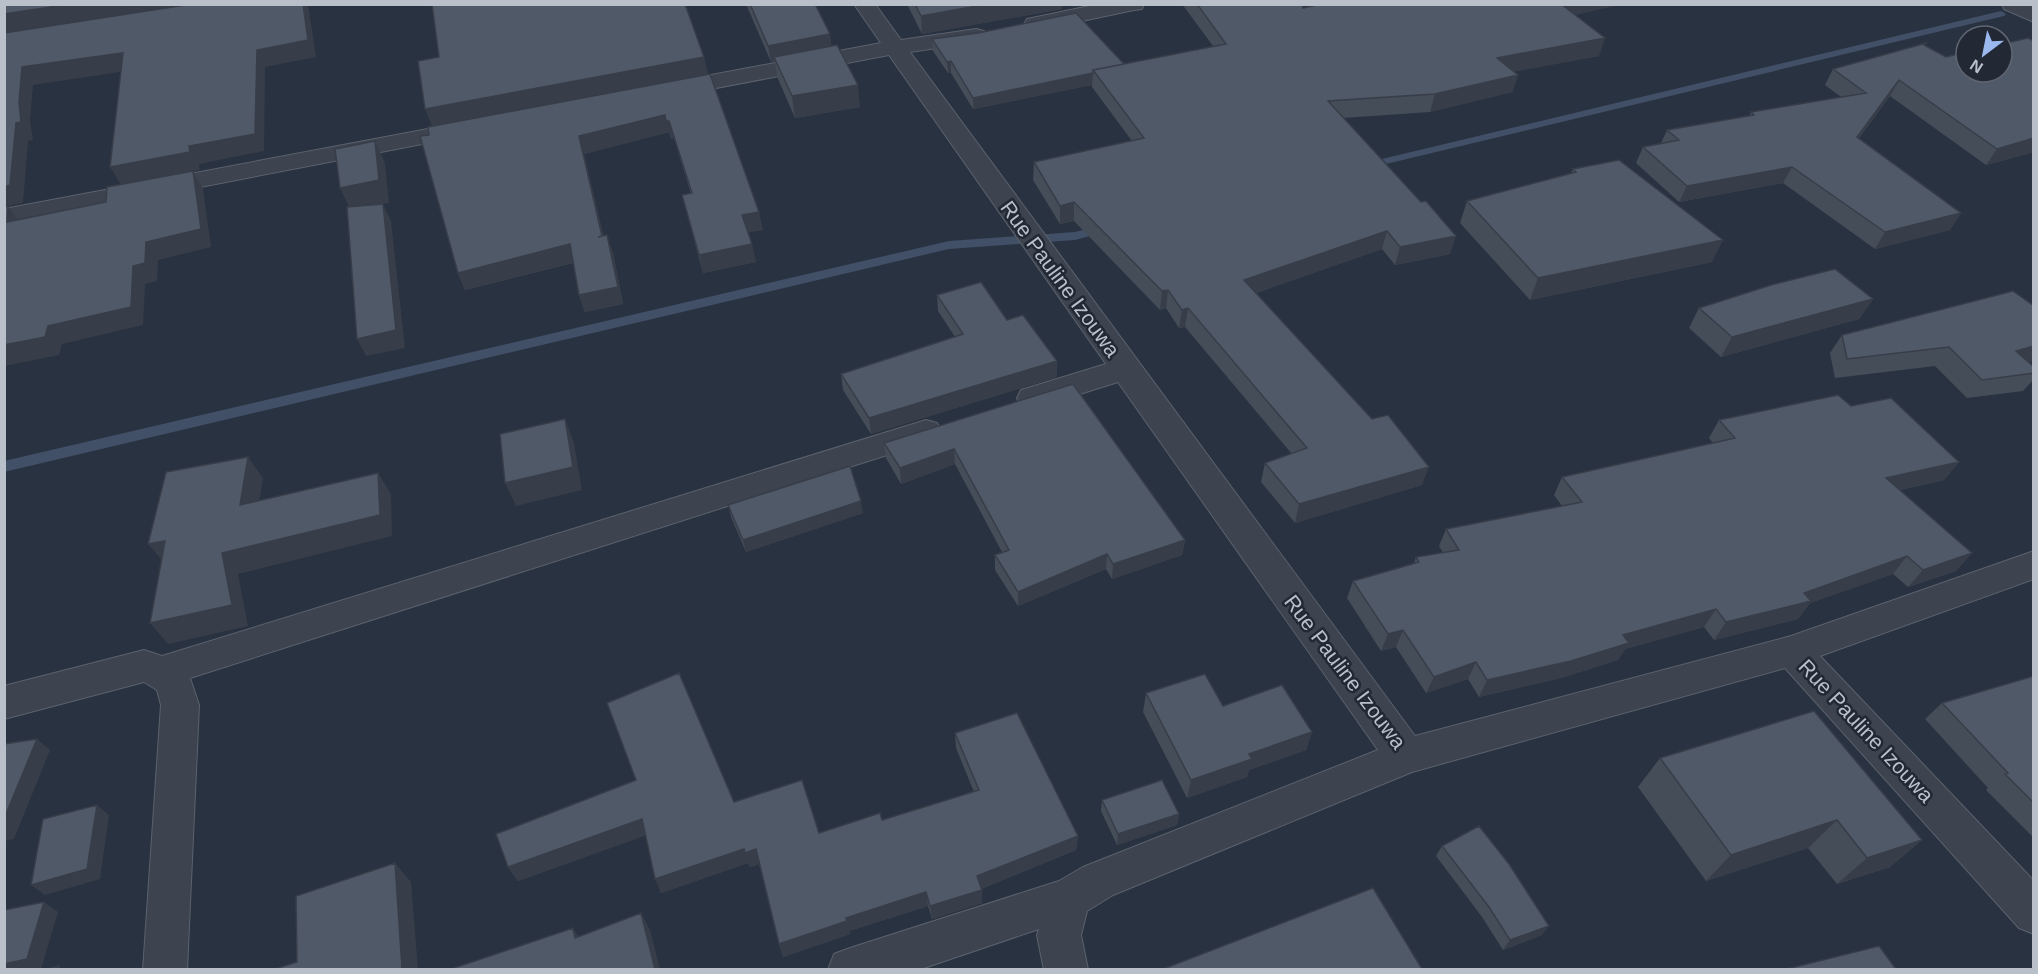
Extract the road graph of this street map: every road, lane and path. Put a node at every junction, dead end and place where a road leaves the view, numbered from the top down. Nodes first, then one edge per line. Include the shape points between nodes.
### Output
1 (864, 4) edge
2 (1134, 4) edge
3 (2012, 4) edge
4 (2034, 16) edge
5 (893, 48) junction
6 (648, 94) edge
7 (484, 126) edge
8 (4, 217) edge
9 (1125, 369) junction
10 (999, 408) edge
11 (953, 423) edge
12 (2034, 565) edge
13 (1792, 651) junction
14 (163, 671) junction
15 (4, 703) edge
16 (1407, 756) junction
17 (1069, 898) junction
18 (2034, 913) edge
19 (165, 969) edge
20 (849, 969) edge
21 (1066, 969) edge

1 - 5 street, Rue Pauline Izouwa
2 - 5 street
3 - 4 street
5 - 6 street
5 - 9 street, Rue Pauline Izouwa
7 - 8 street
9 - 10 street
9 - 16 street, Rue Pauline Izouwa
11 - 14 street
12 - 13 street
13 - 16 street, Rue Pauline Izouwa
13 - 18 street, Rue Pauline Izouwa
14 - 15 street via 144,666
14 - 19 street via 174,682 180,705
16 - 17 street via 1098,881
17 - 20 street
17 - 21 street via 1059,935

